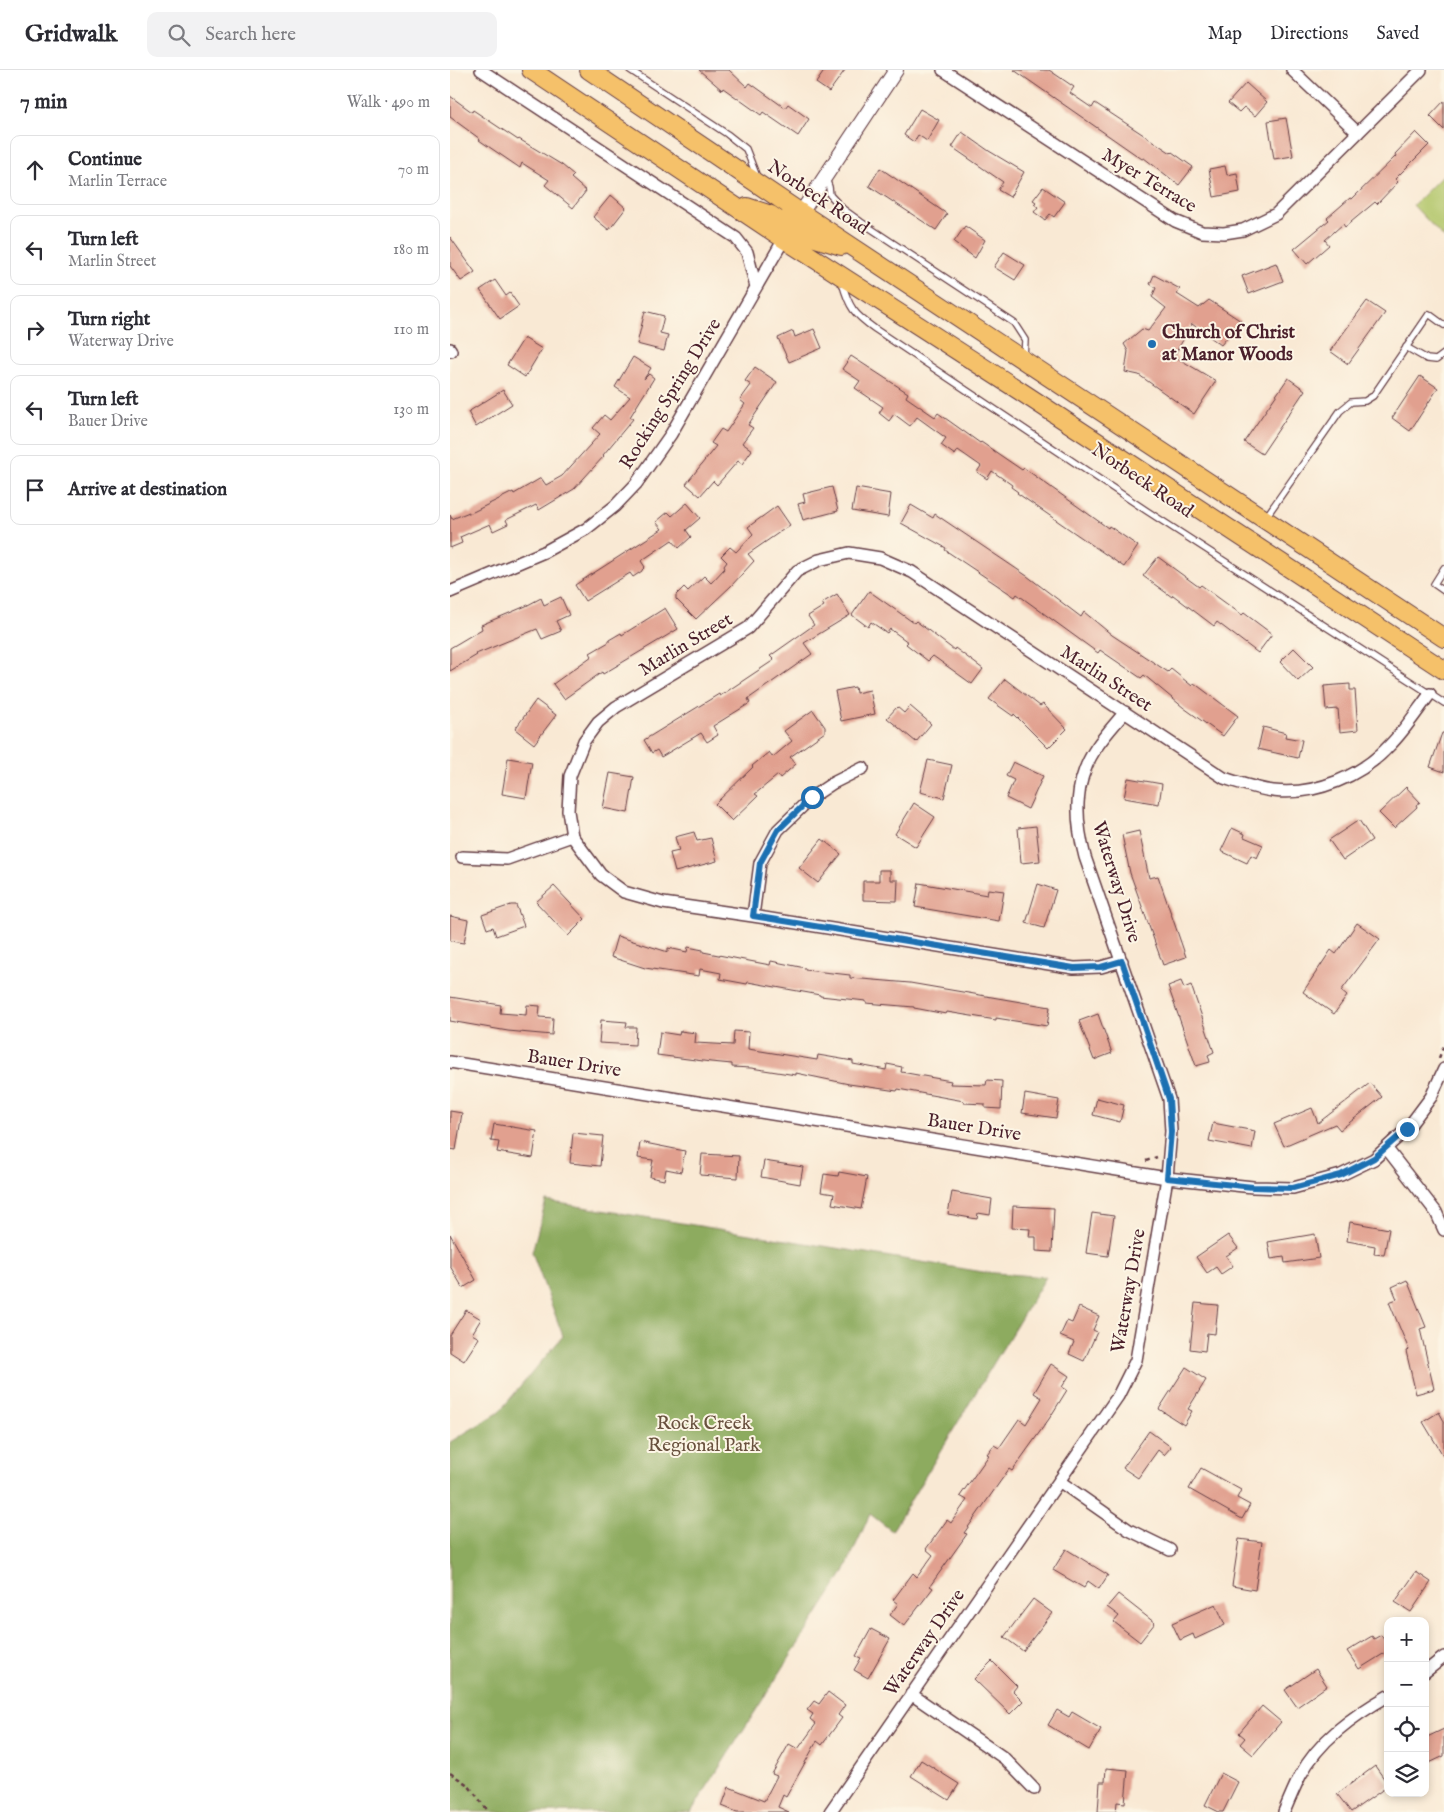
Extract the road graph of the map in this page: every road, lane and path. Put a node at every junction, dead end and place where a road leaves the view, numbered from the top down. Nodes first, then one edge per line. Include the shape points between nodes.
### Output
1 (481, 70) edge
2 (531, 70) edge
3 (590, 70) edge
4 (630, 70) edge
5 (896, 70) edge
6 (943, 70) edge
7 (1292, 70) edge
8 (1421, 70) edge
9 (1358, 133) junction
10 (825, 177) junction
11 (760, 185) junction
12 (729, 202) junction
13 (801, 213) junction
14 (784, 239) junction
15 (859, 251) junction
16 (840, 275) junction
17 (756, 287) junction
18 (1444, 325) edge
19 (1406, 347) junction
20 (1444, 354) edge
21 (1024, 359) junction
22 (1264, 519) junction
23 (1250, 543) junction
24 (1444, 568) edge
25 (1444, 591) edge
26 (450, 592) edge
27 (1444, 638) edge
28 (1444, 670) edge
29 (1430, 694) junction
30 (1444, 703) edge
31 (1125, 712) junction
32 (863, 768) dead end
33 (572, 836) junction
34 (462, 857) dead end
35 (753, 916) junction
36 (1122, 961) junction
37 (1444, 1045) edge
38 (450, 1062) edge
39 (1440, 1066) edge
40 (1387, 1148) junction
41 (1169, 1157) junction
42 (1137, 1160) dead end
43 (1167, 1178) junction
44 (1444, 1230) edge
45 (1059, 1481) junction
46 (1170, 1550) dead end
47 (1444, 1658) edge
48 (1429, 1669) edge
49 (911, 1694) junction
50 (1384, 1698) edge
51 (450, 1774) edge
52 (1034, 1789) dead end
53 (489, 1812) edge
54 (830, 1812) edge
55 (1284, 1812) edge

1 - 17 street via 736,238 747,252
2 - 12 main road, Norbeck Road
3 - 11 main road, Norbeck Road
4 - 11 lane via 746,150
5 - 10 street
6 - 9 street, Myer Terrace via 1175,221 1202,232 1243,230 1276,214
7 - 9 street
8 - 9 street, Myer Terrace
10 - 13 street
10 - 21 lane, Norbeck Road via 830,195 843,209 1014,323 1024,340
11 - 13 main road, Norbeck Road
12 - 13 main road via 771,214 781,222
12 - 14 main road, Norbeck Road
13 - 15 main road, Norbeck Road
14 - 15 main road via 804,231 815,238
14 - 16 main road, Norbeck Road
14 - 17 street, Rocking Spring Drive
15 - 21 main road, Norbeck Road
16 - 23 main road, Norbeck Road
16 - 29 lane, Norbeck Road via 850,307 875,329 1147,511
17 - 26 street, Rocking Spring Drive via 671,434 636,484 615,506 586,530 544,552
18 - 19 lane via 1428,314
19 - 20 lane via 1427,359 1436,360
19 - 22 lane via 1373,396 1351,402 1340,411
21 - 22 main road, Norbeck Road
22 - 23 main road
22 - 27 main road, Norbeck Road
23 - 28 main road, Norbeck Road
24 - 25 lane via 1434,584
29 - 30 lane, Norbeck Road
29 - 31 street, Marlin Street via 1375,760 1340,781 1320,788 1294,791 1272,791 1224,778
31 - 33 street, Marlin Street via 912,572 880,558 849,552 819,560 797,571 748,628 598,722 584,741 570,776 568,812
31 - 36 street, Waterway Drive via 1095,749 1084,773 1076,808 1086,857
32 - 35 street via 812,797 778,830 760,863
33 - 34 street via 507,859
33 - 35 street, Marlin Street via 601,876 624,892 663,903
35 - 36 street, Marlin Street via 1074,968 1101,967
36 - 41 street, Waterway Drive via 1169,1099
37 - 39 path
38 - 43 street, Bauer Drive
39 - 40 street, Bauer Drive via 1431,1097 1407,1129
40 - 43 street, Bauer Drive via 1341,1175 1293,1188
40 - 44 street via 1436,1212
41 - 42 path
41 - 43 street, Waterway Drive
43 - 45 street, Waterway Drive via 1136,1360 1118,1396
45 - 46 street via 1129,1530
45 - 49 street, Waterway Drive
47 - 48 street
49 - 52 street via 1004,1758
49 - 54 street, Waterway Drive
50 - 55 street via 1343,1725 1316,1752 1300,1775
51 - 53 path via 468,1785

